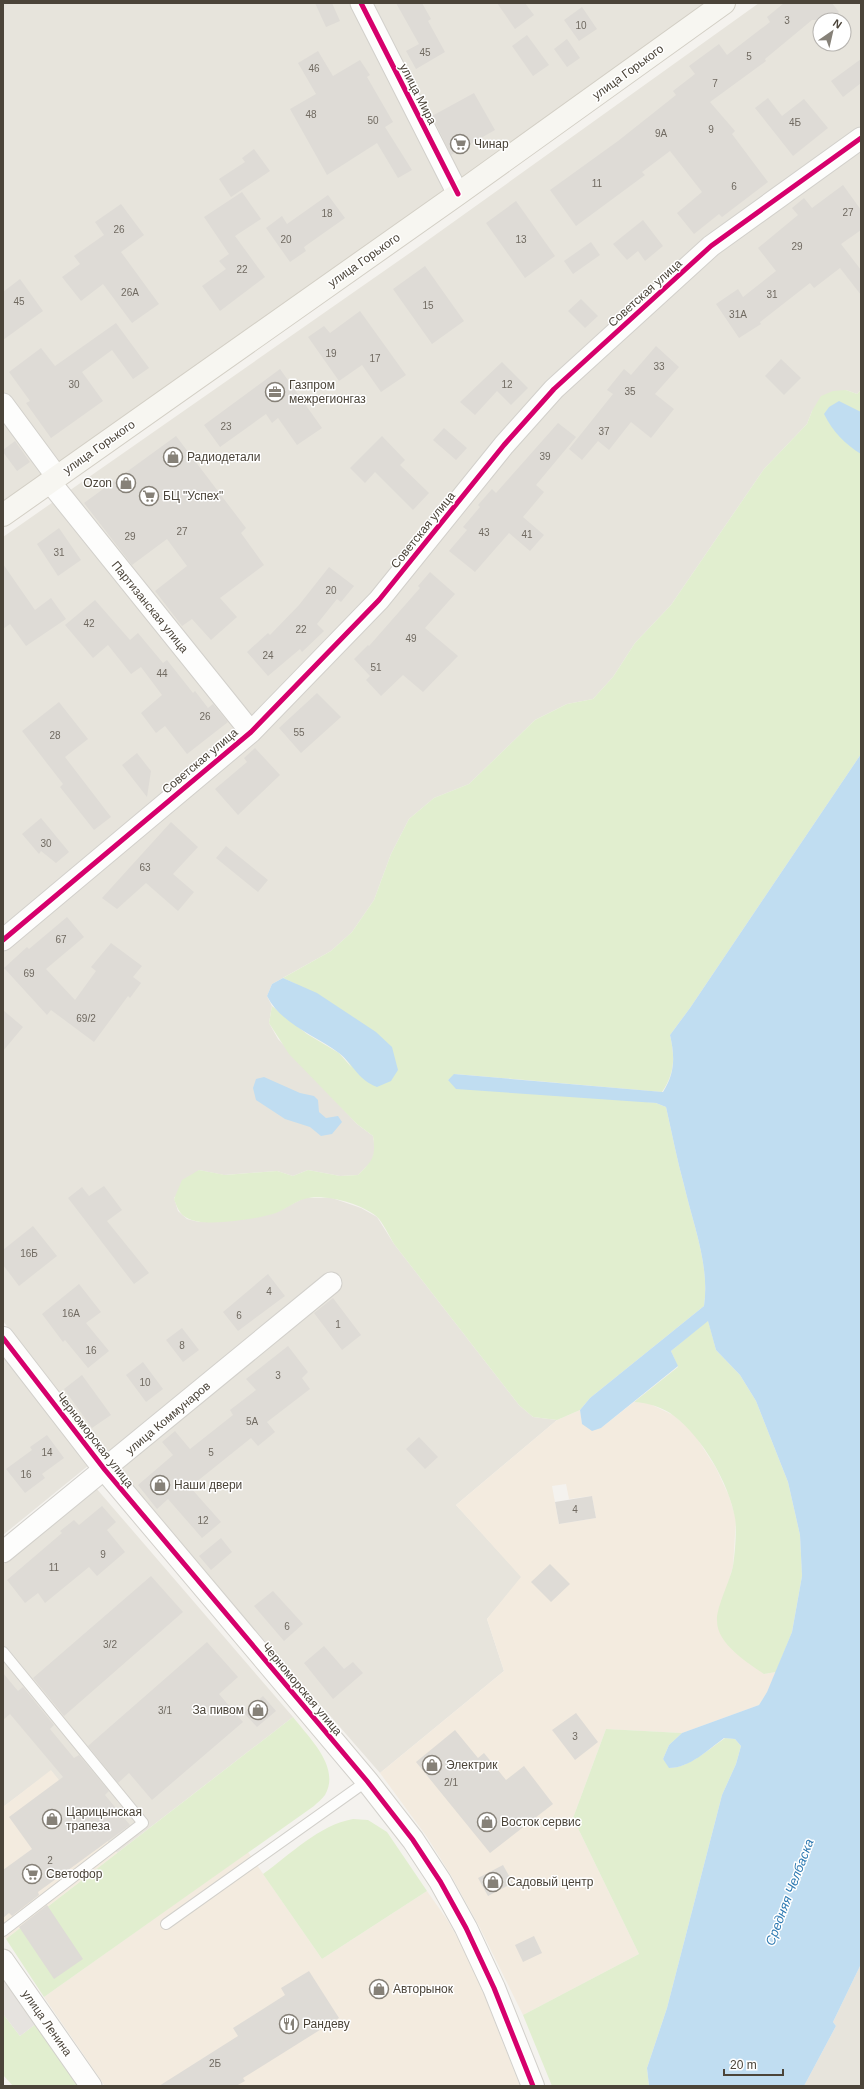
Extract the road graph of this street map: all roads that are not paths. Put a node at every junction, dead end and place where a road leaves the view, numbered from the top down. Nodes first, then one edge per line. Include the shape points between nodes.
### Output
1 (361, 3) edge
2 (724, 3) edge
3 (861, 138) edge
4 (458, 194) junction
5 (3, 404) edge
6 (53, 479) junction
7 (3, 515) edge
8 (251, 732) junction
9 (3, 940) edge
10 (331, 1283) dead end
11 (3, 1338) edge
12 (105, 1470) junction
13 (3, 1552) edge
14 (3, 1652) edge
15 (367, 1781) junction
16 (166, 1924) dead end
17 (3, 1931) edge
18 (3, 1960) edge
19 (91, 2086) edge
20 (533, 2086) edge

1 - 4 street, улица Мира
2 - 4 main road, улица Горького
3 - 8 street, Советская улица via 711,246 554,389 504,445 379,600
4 - 6 main road, улица Горького
5 - 6 street, Партизанская улица
6 - 7 main road, улица Горького
6 - 8 street, Партизанская улица
8 - 9 street, Советская улица
10 - 12 street, улица Коммунаров
11 - 12 street, Черноморская улица
12 - 13 street, улица Коммунаров
12 - 15 street, Черноморская улица
14 - 17 lane via 143,1823
15 - 16 lane
15 - 20 street, Черноморская улица via 413,1840 466,1928 494,1988
18 - 19 street, улица Ленина

